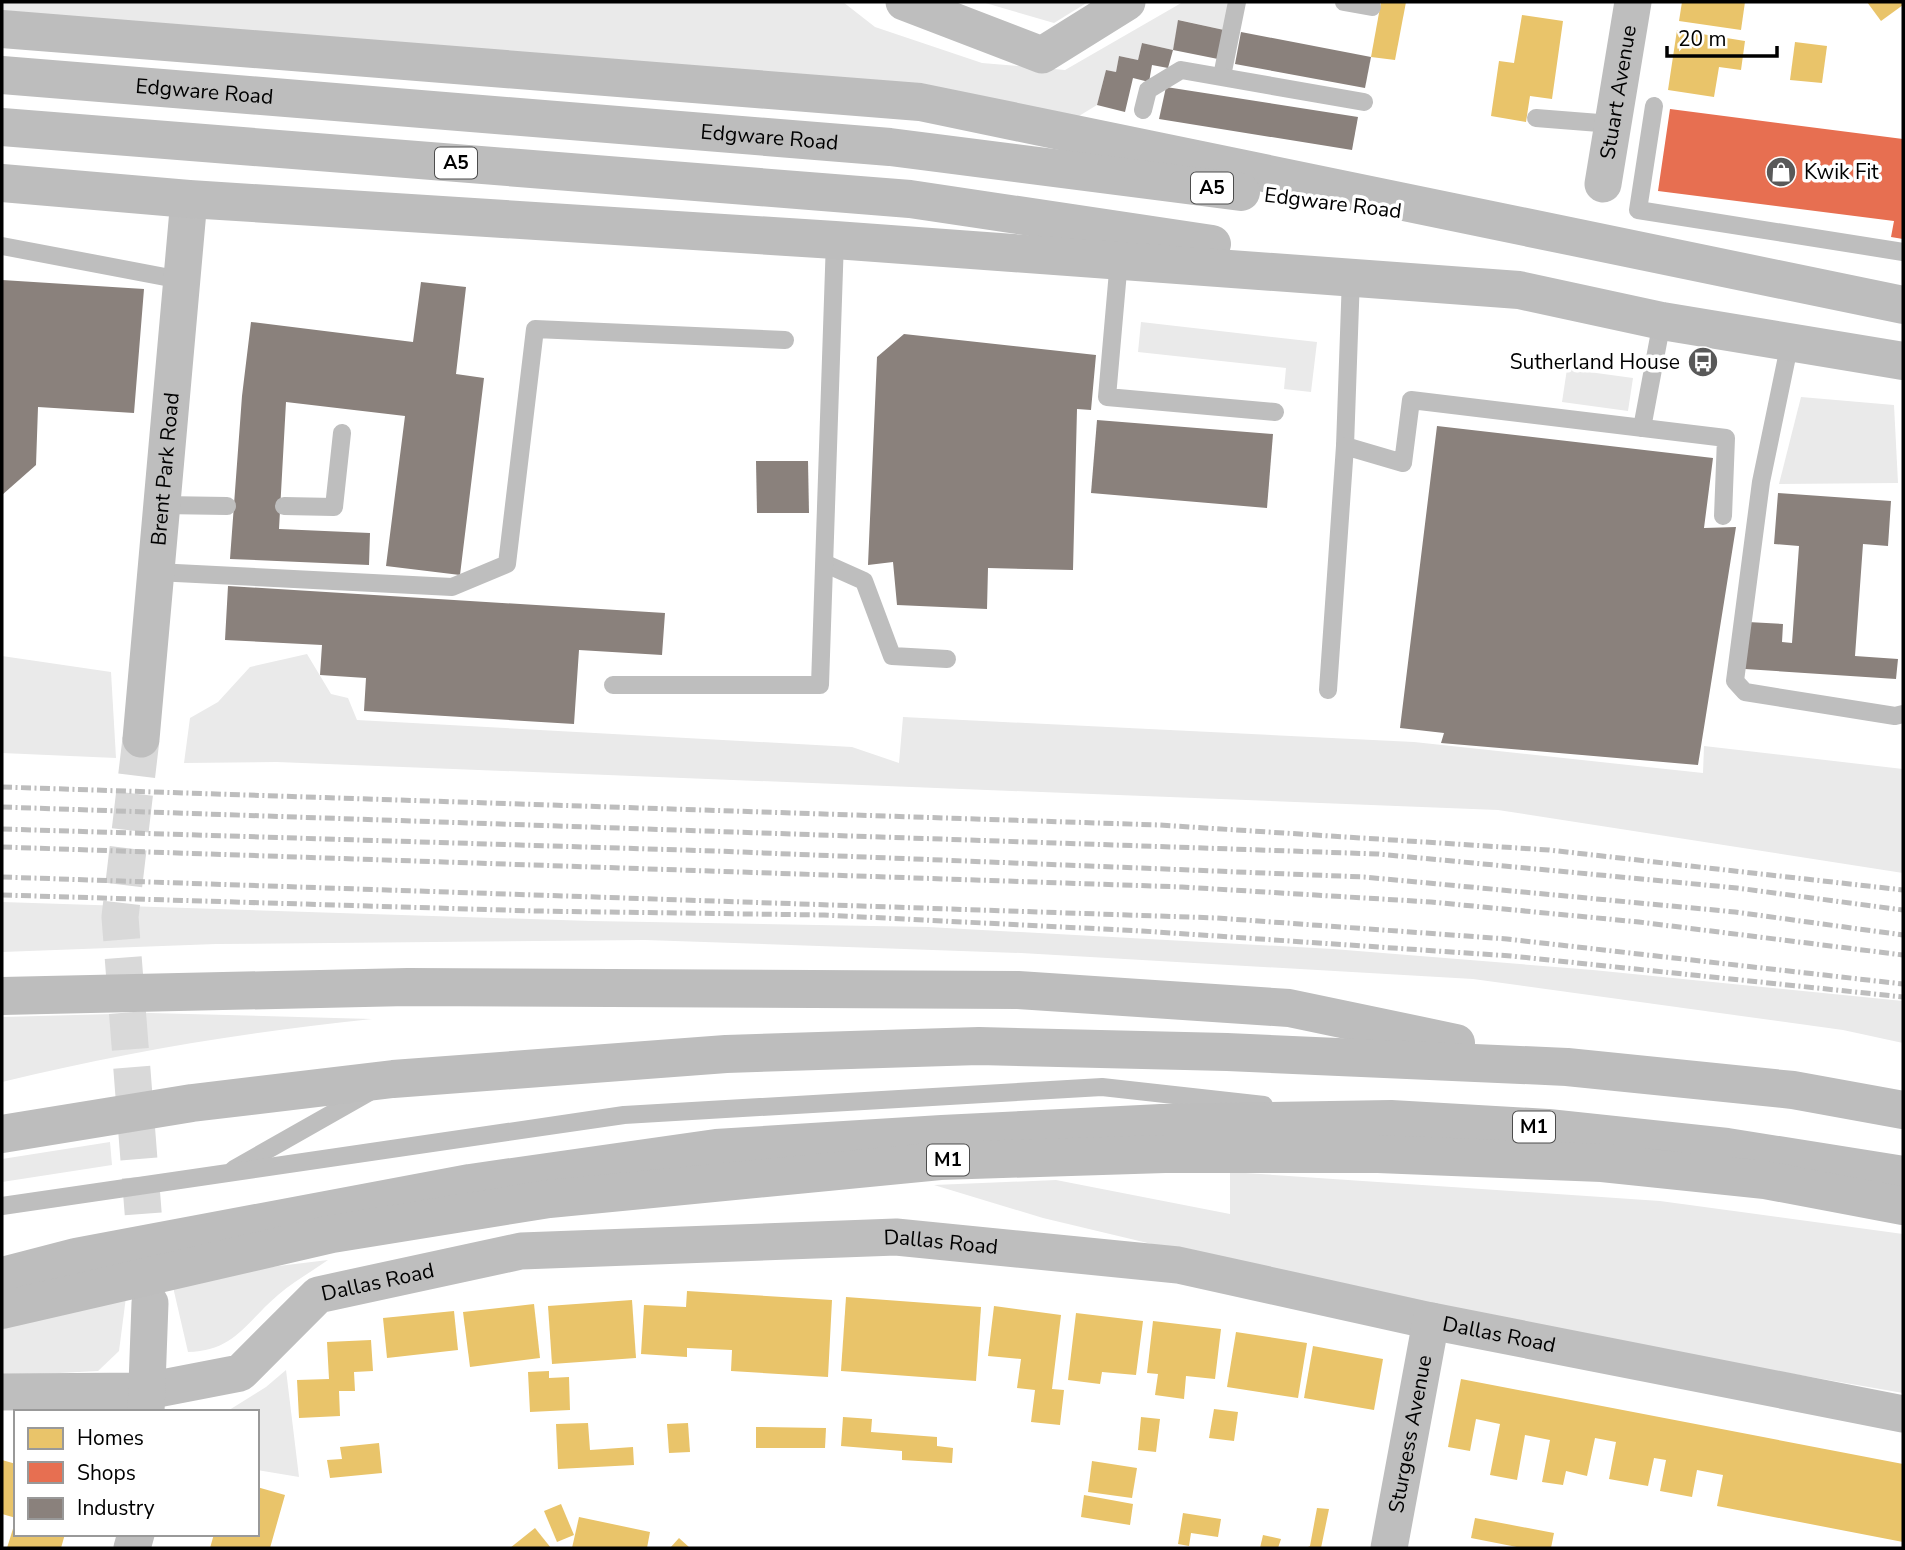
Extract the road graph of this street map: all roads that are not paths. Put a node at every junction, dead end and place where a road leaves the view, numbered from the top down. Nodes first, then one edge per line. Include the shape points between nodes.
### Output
1 (904, 2) edge
2 (1127, 2) edge
3 (1237, 2) edge
4 (1344, 2) edge
5 (1633, 2) edge
6 (1372, 7) dead end
7 (2, 29) edge
8 (2, 75) edge
9 (1222, 76) junction
10 (1364, 102) dead end
11 (1654, 106) dead end
12 (1143, 110) dead end
13 (1536, 118) dead end
14 (1612, 124) junction
15 (2, 127) edge
16 (1645, 167) junction
17 (1604, 172) joint
18 (2, 183) edge
19 (189, 199) junction
20 (1535, 229) junction
21 (835, 240) junction
22 (2, 246) edge
23 (1903, 253) edge
24 (1119, 260) junction
25 (1351, 277) junction
26 (181, 280) junction
27 (1519, 290) junction
28 (1903, 305) edge
29 (1662, 321) junction
30 (785, 340) dead end
31 (1790, 342) junction
32 (1903, 361) edge
33 (1275, 412) dead end
34 (1642, 428) junction
35 (342, 433) dead end
36 (1345, 446) junction
37 (162, 505) junction
38 (227, 506) dead end
39 (284, 506) dead end
40 (1723, 516) dead end
41 (826, 564) junction
42 (156, 572) junction
43 (947, 659) dead end
44 (613, 685) dead end
45 (1328, 690) dead end
46 (1903, 715) edge
47 (141, 739) tunnel mouth
48 (2, 996) edge
49 (1567, 1067) junction
50 (393, 1079) junction
51 (1903, 1110) edge
52 (1391, 1119) junction
53 (2, 1134) edge
54 (225, 1174) junction
55 (1903, 1175) edge
56 (2, 1206) edge
57 (1903, 1206) edge
58 (2, 1276) edge
59 (150, 1303) tunnel mouth
60 (2, 1310) edge
61 (1431, 1321) junction
62 (2, 1392) edge
63 (146, 1401) edge
64 (1903, 1413) edge
65 (1389, 1548) edge

1 - 2 street via 1042,55
3 - 9 lane
4 - 6 lane
5 - 14 street, Stuart Avenue
7 - 20 main road via 920,102
8 - 20 main road, Edgware Road / A5 via 890,147
9 - 10 lane
9 - 12 lane via 1181,70 1148,90
11 - 16 lane
13 - 14 lane
14 - 17 street, Stuart Avenue
15 - 27 main road, A5 via 910,199
16 - 17 lane
16 - 23 lane via 1638,210
18 - 19 main road
19 - 21 main road
19 - 26 street, Brent Park Road
20 - 28 main road, A5
21 - 24 main road
21 - 41 lane
22 - 26 lane
24 - 25 main road
24 - 33 lane via 1107,397
25 - 27 main road
25 - 36 lane
26 - 37 street, Brent Park Road
27 - 29 main road, A5
29 - 31 main road, A5
29 - 34 lane
30 - 42 lane via 535,329 507,564 452,587
31 - 32 main road, A5
31 - 46 lane via 1761,482 1735,681 1745,692
34 - 36 lane via 1411,400 1403,463
34 - 40 lane via 1726,438
35 - 39 lane via 334,507
36 - 45 lane
37 - 38 lane
37 - 42 street, Brent Park Road
41 - 43 lane via 864,581 892,656
41 - 44 lane via 820,685
42 - 47 street, Brent Park Road
48 - 49 main road via 408,987 1018,990 1289,1008
49 - 50 main road via 979,1045 726,1054
49 - 51 main road via 1793,1090
50 - 53 main road via 192,1103
50 - 54 lane
52 - 54 lane via 1102,1087 624,1115
52 - 55 main road, M1 via 1548,1128 1699,1144
52 - 58 main road, M1 via 1161,1123 716,1148 470,1183 76,1257
54 - 56 lane
57 - 60 main road, M1 via 1765,1180 1602,1163 1378,1154 940,1161 549,1199 332,1234
59 - 63 street
61 - 63 street, Dallas Road via 1178,1265 896,1237 521,1251 318,1295 240,1373
61 - 64 street, Dallas Road
61 - 65 street, Sturgess Avenue
62 - 63 street, Dallas Road

